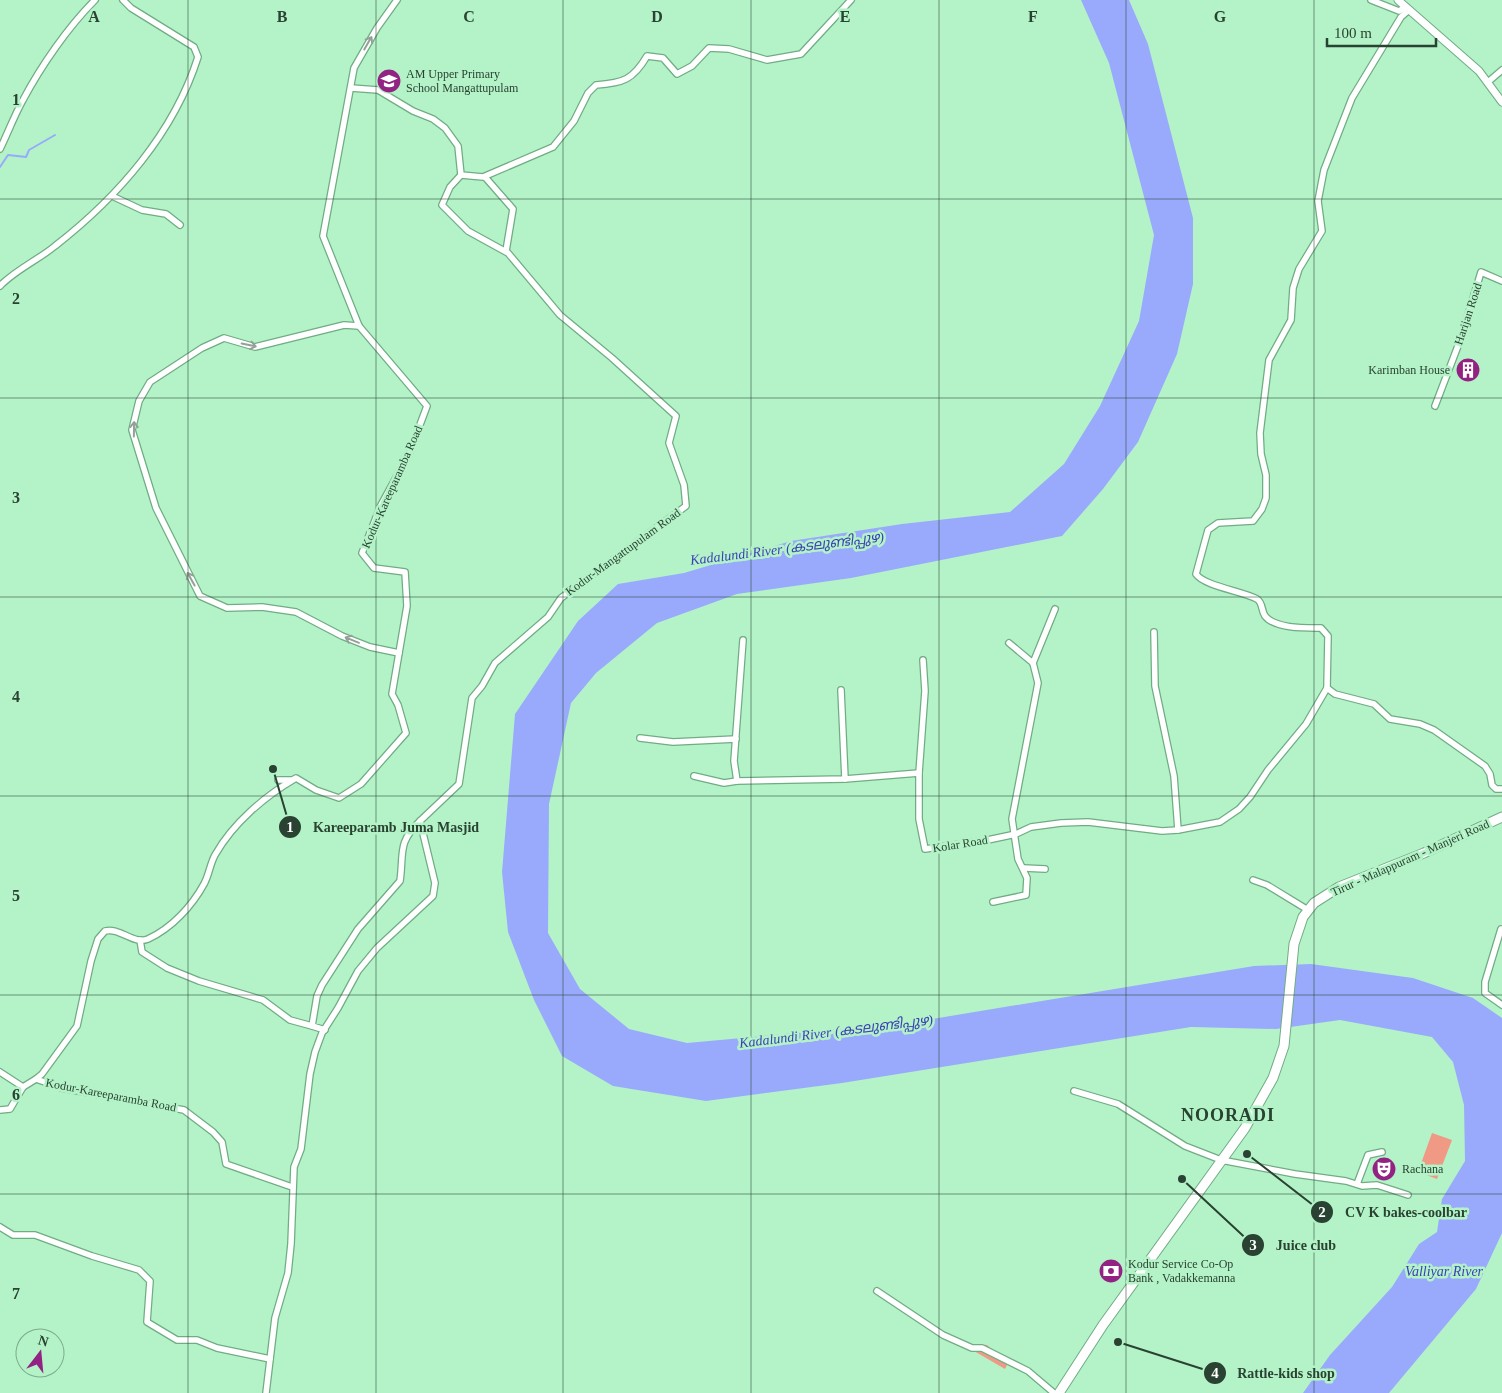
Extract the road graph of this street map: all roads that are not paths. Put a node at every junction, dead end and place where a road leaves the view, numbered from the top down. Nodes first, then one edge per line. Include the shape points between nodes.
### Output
1 (95, 0) edge
2 (123, 0) edge
3 (397, 0) edge
4 (850, 0) edge
5 (1372, 0) edge
6 (1398, 0) edge
7 (1407, 8) junction
8 (1502, 70) edge
9 (1488, 82) junction
10 (351, 88) junction
11 (1502, 102) edge
12 (0, 149) edge
13 (461, 176) junction
14 (485, 177) junction
15 (112, 196) junction
16 (180, 225) dead end
17 (506, 251) junction
18 (1502, 281) edge
19 (0, 286) edge
20 (359, 326) junction
21 (1435, 406) dead end
22 (1055, 609) dead end
23 (1154, 632) dead end
24 (743, 640) dead end
25 (1009, 643) dead end
26 (399, 653) junction
27 (923, 660) dead end
28 (1033, 663) junction
29 (1327, 688) junction
30 (841, 690) dead end
31 (640, 738) dead end
32 (736, 739) junction
33 (919, 773) junction
34 (694, 776) dead end
35 (296, 778) junction
36 (845, 779) junction
37 (278, 780) dead end
38 (737, 781) junction
39 (1502, 789) edge
40 (1502, 817) edge
41 (420, 821) junction
42 (1178, 830) junction
43 (1016, 834) junction
44 (1024, 868) junction
45 (1045, 869) dead end
46 (1253, 880) dead end
47 (993, 902) dead end
48 (1308, 910) junction
49 (1502, 928) edge
50 (140, 940) junction
51 (1502, 1005) edge
52 (312, 1026) junction
53 (325, 1030) junction
54 (0, 1072) edge
55 (36, 1079) junction
56 (23, 1087) junction
57 (1074, 1091) dead end
58 (0, 1110) edge
59 (1382, 1152) dead end
60 (1221, 1160) junction
61 (1357, 1184) junction
62 (292, 1187) junction
63 (1408, 1195) dead end
64 (0, 1227) edge
65 (877, 1291) dead end
66 (270, 1358) junction
67 (266, 1393) edge
68 (1054, 1393) edge
69 (1058, 1393) edge

1 - 12 street via 78,17 46,63 24,98
2 - 15 street via 130,8 194,47 198,56 193,74 173,114 143,160
10 -> 3 street, Kodur-Kareeparamba Road via 354,68
4 - 14 street via 801,54 767,60 729,49 709,48 692,66 678,74 663,58 647,56 640,69 619,84 596,85 553,147
5 - 7 street via 1399,11
6 - 7 street
7 - 9 street
7 - 29 street via 1352,98 1324,170 1318,201 1322,231 1293,288 1291,320 1268,360 1260,433 1266,475 1266,498 1262,510 1253,521 1218,523 1208,530 1196,574 1198,578 1257,599 1272,621 1325,631 1328,636
8 - 9 street
9 - 11 street
10 - 13 street via 378,90 445,128 458,146
10 - 20 street, Kodur-Kareeparamba Road via 323,236
13 - 14 street
13 - 17 street, Kodur-Mangattupulam Road via 450,187 442,205 468,231
14 - 17 street via 513,209
15 - 16 street via 142,210 166,214
15 - 19 street via 56,246
17 - 41 street, Kodur-Mangattupulam Road via 560,314 676,416 669,443 684,485 686,506 561,598 548,617 495,663 472,698 459,784
18 - 21 street, Harijan Road via 1481,272 1461,338
20 - 26 street, Kodur-Kareeparamba Road via 427,406 409,454 381,505 362,553 374,568 405,572 407,606
26 -> 20 street via 349,639 296,612 262,607 227,608 200,596 156,508 132,430 139,401 150,382 202,348 224,338 255,347 344,325
22 - 28 street
23 - 42 street via 1155,686 1174,776
24 - 32 street
25 - 28 street
26 - 35 street, Kodur-Kareeparamba Road via 392,694 406,733 361,784 339,798
27 - 33 street via 925,691
28 - 43 street via 1038,683 1012,819
29 - 39 street via 1335,694 1374,704 1390,720 1420,724 1434,730 1485,766 1492,785
29 - 42 street, Kolar Road via 1306,724 1239,809 1220,822
30 - 36 street
31 - 32 street via 672,742
32 - 38 street via 734,761
33 - 36 street
33 - 43 street, Kolar Road via 919,819 925,849
34 - 38 street via 724,783
35 - 37 street
35 - 50 street via 274,790 233,829 214,856 204,883 184,913 148,939
36 - 38 street
40 - 48 main road, Tirur - Malappuram - Manjeri Road via 1339,887
41 - 52 street via 409,832 401,849 400,881 358,929 316,996
41 - 53 street via 435,883 432,896 377,948 358,971
42 - 43 street, Kolar Road via 1088,822 1031,827
43 - 44 street via 1018,859
44 - 45 street
44 - 47 street via 1026,895
46 - 48 street
48 - 60 main road, Tirur - Malappuram - Manjeri Road via 1294,944 1284,1046 1273,1078 1245,1128
49 - 51 street via 1485,982 1485,993
50 - 52 street via 142,952 167,968 263,1000 290,1020
50 - 55 street, Kodur-Kareeparamba Road via 111,930 102,934 91,961 77,1026
52 - 53 street
53 - 62 street via 310,1074
54 - 56 street
55 - 56 street
55 - 62 street, Kodur-Kareeparamba Road via 62,1088 184,1110 222,1142 226,1164
56 - 58 street via 10,1109
57 - 60 street via 1118,1104 1185,1146
59 - 61 street via 1368,1155
60 - 61 street
60 - 69 main road, Tirur - Malappuram - Manjeri Road
61 - 63 street via 1392,1188
62 - 66 street via 289,1264
64 - 66 street via 13,1235 35,1235 139,1270 150,1281 147,1322 166,1335 177,1340 197,1340 217,1348
65 - 68 street via 943,1335 972,1348 982,1348 1028,1371
66 - 67 street

